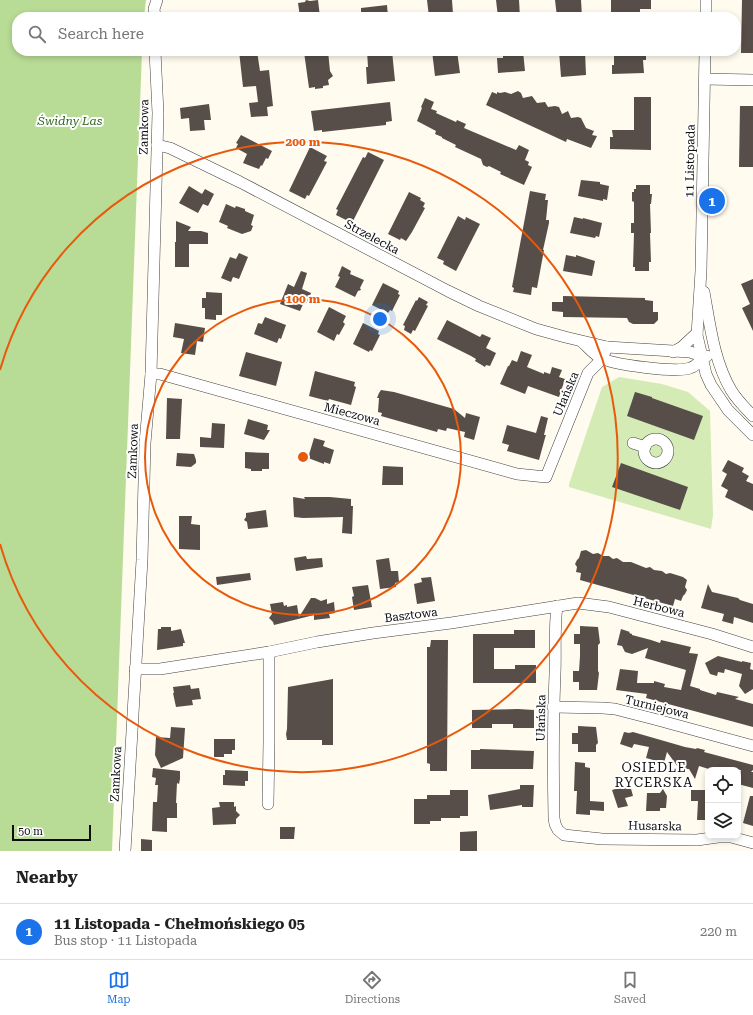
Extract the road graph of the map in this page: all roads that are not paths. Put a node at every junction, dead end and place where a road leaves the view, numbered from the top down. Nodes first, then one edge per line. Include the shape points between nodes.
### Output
1 (157, 0) edge
2 (706, 0) edge
3 (154, 12) edge
4 (706, 12) edge
5 (155, 56) edge
6 (705, 56) edge
7 (705, 78) junction
8 (753, 80) edge
9 (157, 145) junction
10 (701, 271) junction
11 (697, 333) junction
12 (580, 341) junction
13 (607, 347) junction
14 (673, 352) junction
15 (716, 353) junction
16 (702, 357) junction
17 (602, 359) junction
18 (682, 370) junction
19 (151, 374) junction
20 (711, 385) junction
21 (753, 416) edge
22 (753, 435) edge
23 (633, 443) dead end
24 (644, 447) dead end
25 (546, 477) joint
26 (557, 606) junction
27 (753, 647) edge
28 (269, 652) junction
29 (135, 669) junction
30 (553, 707) junction
31 (753, 746) edge
32 (268, 804) dead end
33 (558, 830) joint
34 (753, 843) edge
35 (125, 851) edge

1 - 3 street
2 - 4 street
5 - 9 street, Zamkowa
6 - 7 street, 11 Listopada
7 - 8 street
7 - 10 street, 11 Listopada
9 - 12 street, Strzelecka via 170,148 240,182 448,292 536,329
9 - 19 street, Zamkowa
10 - 11 street, 11 Listopada
10 - 15 street, 11 Listopada
11 - 14 street
11 - 16 street, 11 Listopada
12 - 13 street, Strzelecka
12 - 17 street, Strzelecka
13 - 14 street, Strzelecka
13 - 17 street, Ułańska
14 - 16 street, Strzelecka via 690,352
15 - 16 street
15 - 21 street, 11 Listopada via 732,391
16 - 18 street via 693,367
16 - 20 street, 11 Listopada
17 - 18 street, Strzelecka
17 - 25 street, Ułańska via 588,373
18 - 20 street, Strzelecka via 696,373
19 - 25 street, Mieczowa via 160,374 517,474
19 - 29 street, Zamkowa via 145,444 142,560
20 - 22 street, 11 Listopada via 728,410
23 - 24 street
26 - 27 street, Herbowa via 578,603 609,607
26 - 28 street, Basztowa via 373,633
26 - 30 street, Ułańska
28 - 29 street, Basztowa via 160,669
28 - 32 street
29 - 35 street, Zamkowa
30 - 31 street, Turniejowa via 615,709
30 - 33 street, Ułańska via 554,818
33 - 34 street, Husarska via 564,835 602,838 697,840 731,837

